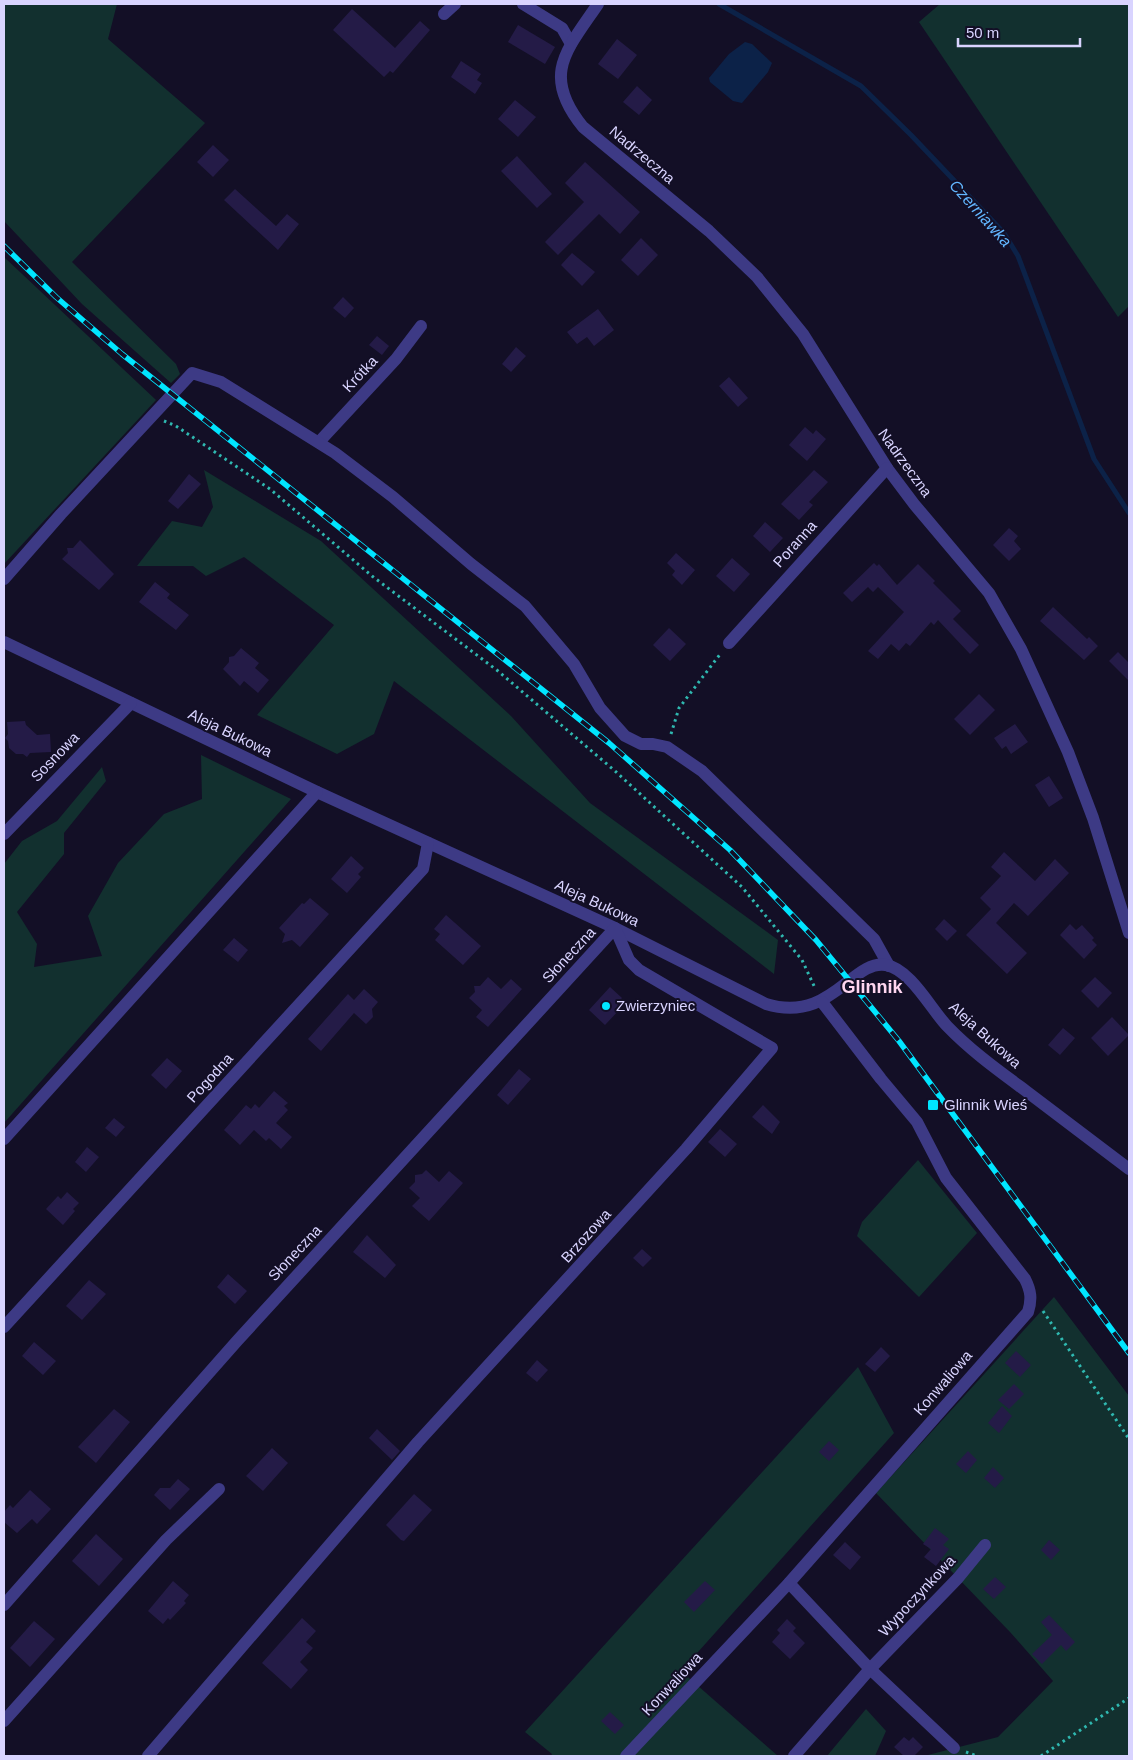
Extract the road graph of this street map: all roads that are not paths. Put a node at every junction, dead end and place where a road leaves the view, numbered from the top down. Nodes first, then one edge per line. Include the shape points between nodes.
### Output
1 (455, 4) edge
2 (523, 4) edge
3 (598, 4) edge
4 (444, 14) dead end
5 (571, 44) junction
6 (421, 326) dead end
7 (319, 442) junction
8 (887, 468) junction
9 (4, 580) edge
10 (4, 642) edge
11 (729, 643) road end
12 (131, 703) junction
13 (317, 792) junction
14 (4, 834) edge
15 (428, 843) junction
16 (615, 928) junction
17 (1129, 934) edge
18 (888, 966) junction
19 (822, 1002) junction
20 (4, 1139) edge
21 (1129, 1169) edge
22 (4, 1327) edge
23 (219, 1489) dead end
24 (985, 1545) dead end
25 (789, 1583) junction
26 (4, 1605) edge
27 (870, 1669) junction
28 (4, 1721) edge
29 (954, 1748) dead end
30 (148, 1756) edge
31 (626, 1756) edge
32 (794, 1756) edge

1 - 4 street
2 - 5 street via 562,28
3 - 5 street
5 - 8 street, Nadrzeczna via 563,61 561,90 583,127 736,255 781,304
6 - 7 street, Krótka via 396,359
7 - 9 street via 221,382 192,373
7 - 18 street via 393,497 525,606 574,664 600,708 625,736 640,744 667,747 702,771 874,939
8 - 11 street, Poranna
8 - 17 street, Nadrzeczna via 989,592 1021,649 1068,752 1093,818
10 - 12 street, Aleja Bukowa
12 - 13 street, Aleja Bukowa
12 - 14 street, Sosnowa
13 - 15 street, Aleja Bukowa
13 - 20 street
15 - 16 street, Aleja Bukowa
15 - 22 street, Pogodna via 423,869
16 - 19 street, Aleja Bukowa via 766,1004 793,1008
16 - 26 street, Słoneczna via 237,1341
16 - 30 street, Brzozowa via 629,960 638,970 772,1048 686,1149 418,1442
18 - 19 street, Aleja Bukowa via 869,968
18 - 21 street, Aleja Bukowa via 904,974 947,1026 980,1056
19 - 25 street, Konwaliowa via 917,1122 946,1178 1015,1263 1031,1294 1028,1312
23 - 28 street via 166,1540
24 - 27 street, Wypoczynkowa via 958,1578
25 - 27 street
25 - 31 street, Konwaliowa
27 - 29 street
27 - 32 street, Wypoczynkowa

